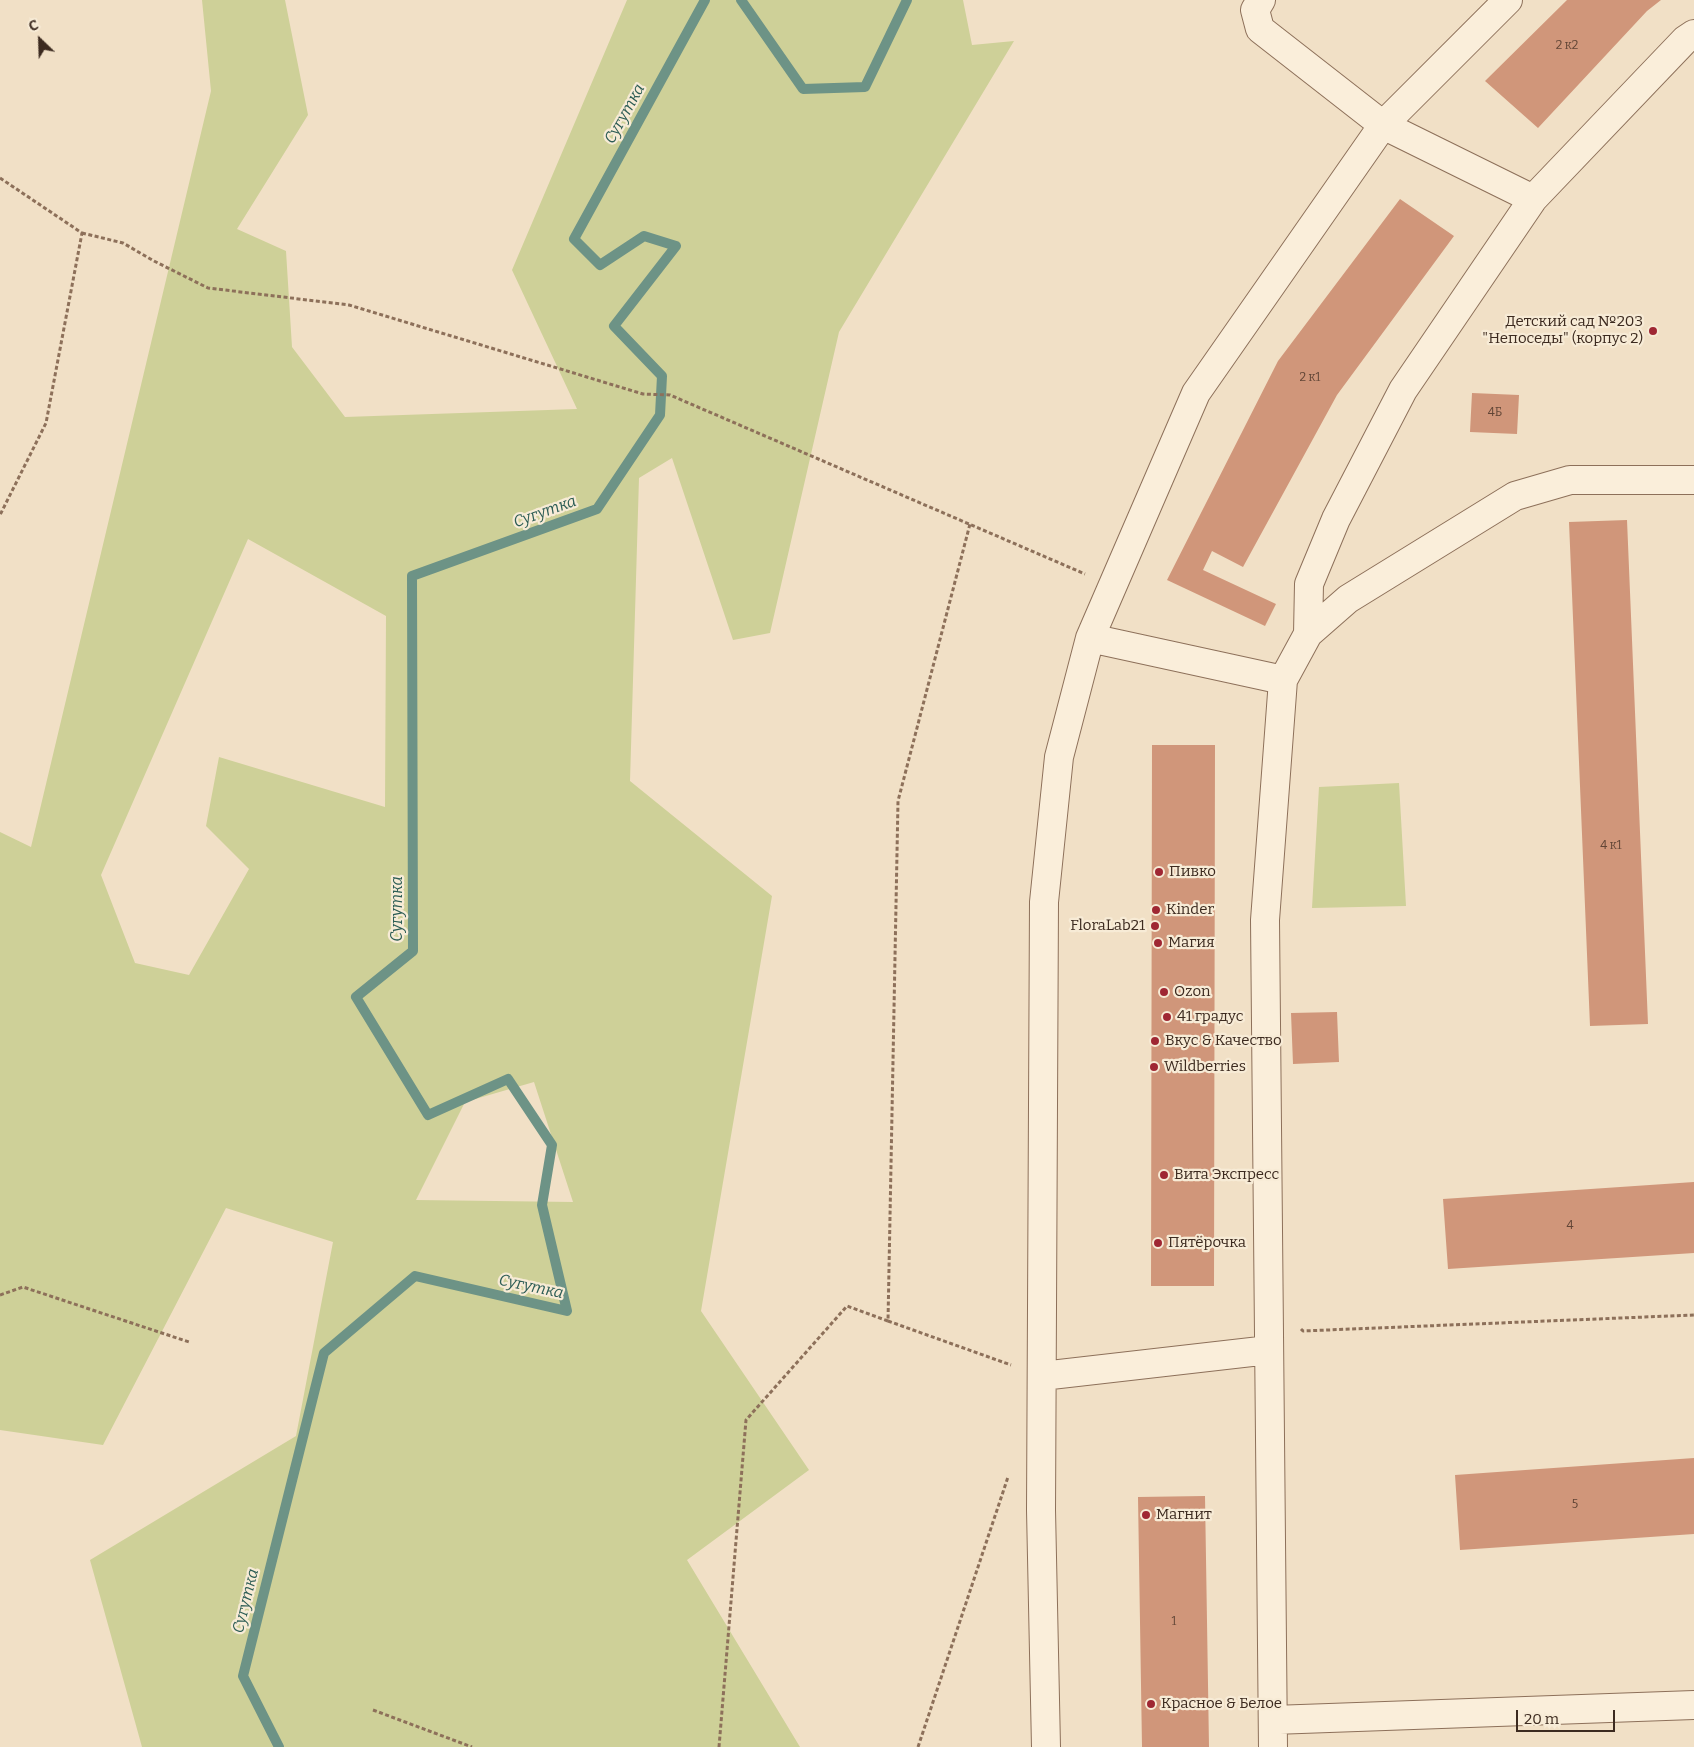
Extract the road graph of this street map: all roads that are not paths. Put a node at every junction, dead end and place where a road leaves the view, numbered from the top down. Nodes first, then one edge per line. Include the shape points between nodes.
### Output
1 (1261, 0) edge
2 (1508, 0) edge
3 (1694, 34) edge
4 (1383, 125) junction
5 (1533, 199) junction
6 (1694, 480) edge
7 (1308, 634) junction
8 (1090, 638) junction
9 (1283, 680) junction
10 (1269, 1350) junction
11 (1042, 1376) junction
12 (1694, 1705) edge
13 (1273, 1720) junction
14 (1046, 1747) edge
15 (1273, 1747) edge

1 - 4 street via 1255,10 1260,29
2 - 4 street
3 - 5 street
4 - 5 street
4 - 8 street via 1196,393
5 - 7 street via 1403,390 1336,518 1309,584
6 - 7 street via 1570,480 1515,496 1348,599
7 - 9 street
8 - 9 street
8 - 11 street via 1059,757 1044,902
9 - 10 street via 1265,920
10 - 11 street
10 - 13 street
11 - 14 street
12 - 13 street
13 - 15 street

